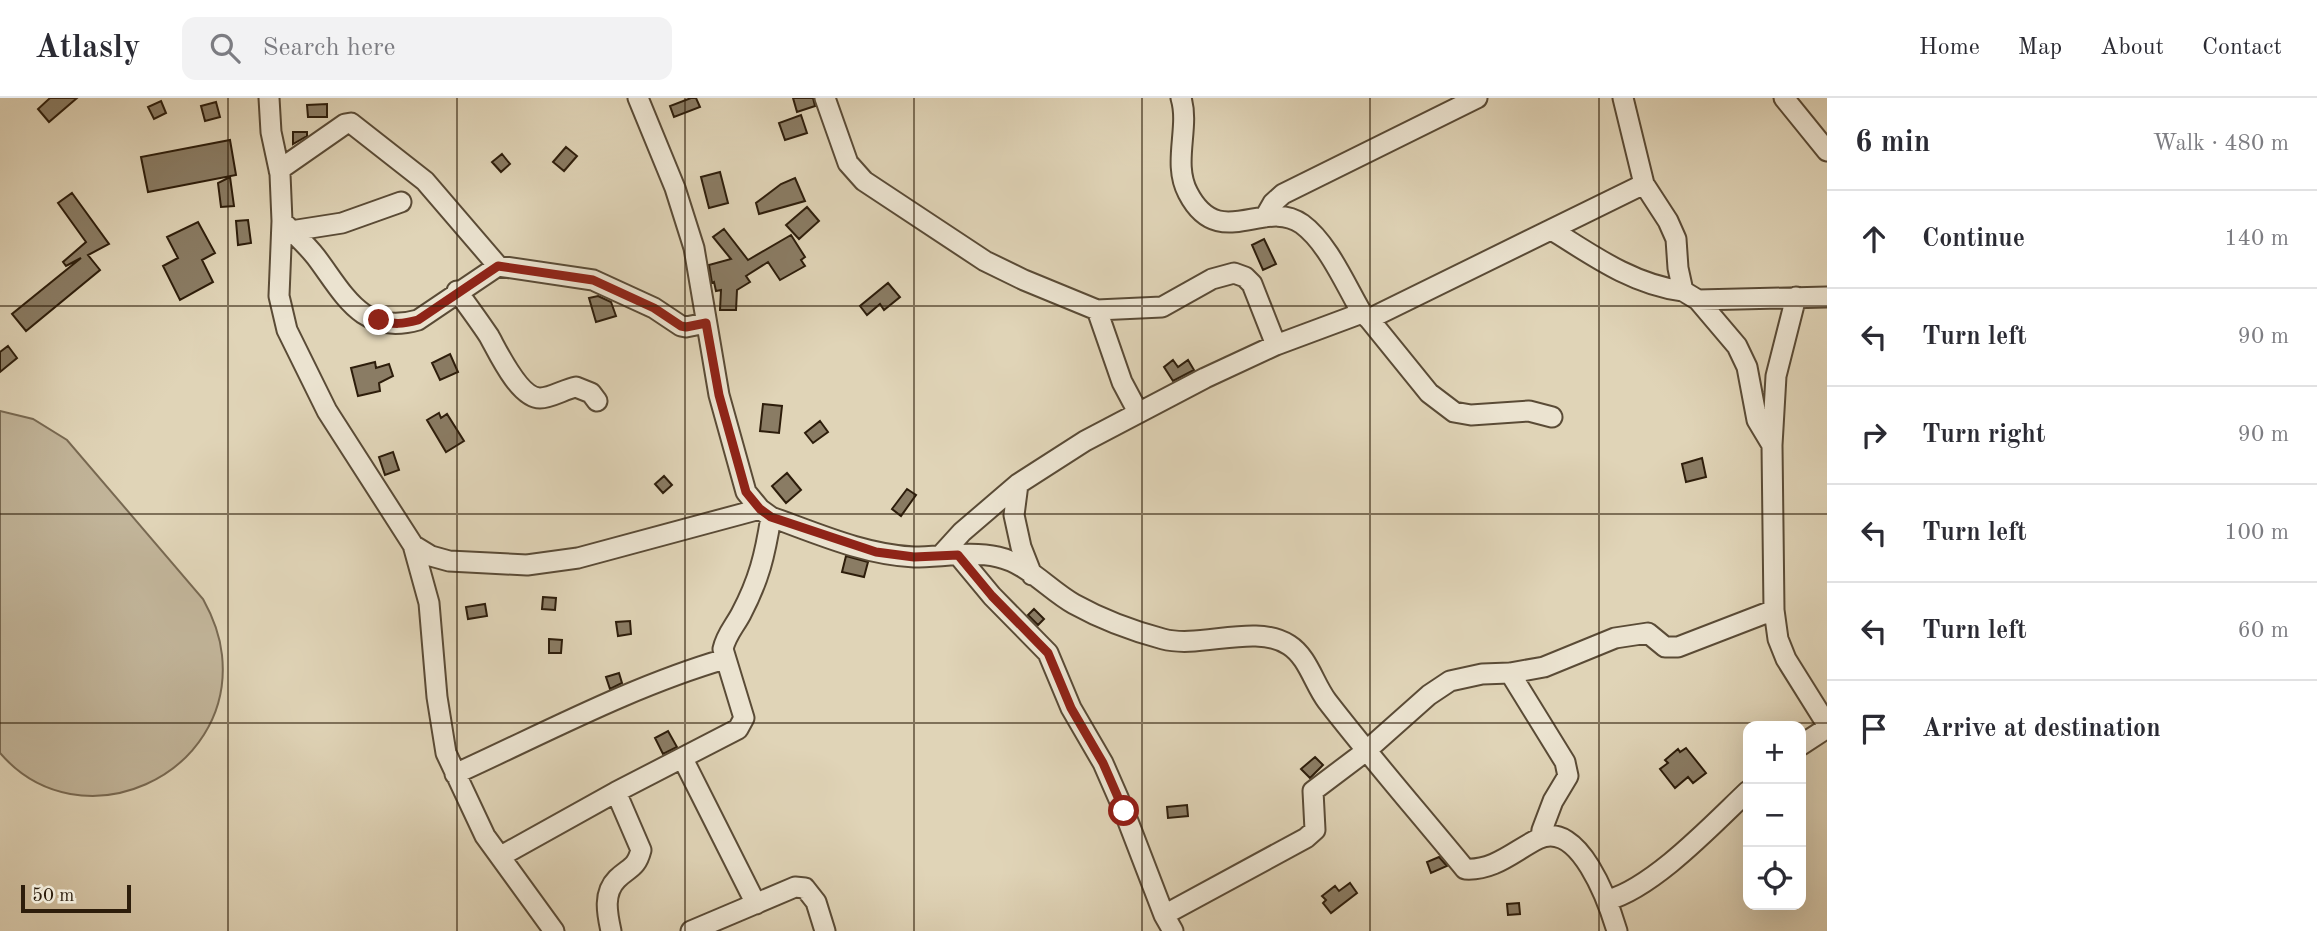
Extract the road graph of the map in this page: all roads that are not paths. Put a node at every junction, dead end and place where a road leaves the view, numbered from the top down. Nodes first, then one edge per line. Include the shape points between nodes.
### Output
1 (269, 98) edge
2 (638, 98) edge
3 (825, 98) edge
4 (1181, 98) edge
5 (1477, 98) edge
6 (1623, 98) edge
7 (1784, 98) edge
8 (1827, 151) edge
9 (279, 170) junction
10 (1644, 184) junction
11 (401, 202) dead end
12 (1265, 216) junction
13 (286, 226) junction
14 (1552, 230) junction
15 (498, 266) junction
16 (457, 292) junction
17 (1690, 295) junction
18 (1827, 297) edge
19 (1796, 298) junction
20 (1097, 310) junction
21 (1365, 316) junction
22 (706, 323) junction
23 (1276, 345) junction
24 (597, 401) dead end
25 (1138, 412) junction
26 (1552, 417) dead end
27 (1772, 445) junction
28 (1018, 484) junction
29 (765, 513) junction
30 (412, 545) junction
31 (950, 554) junction
32 (1032, 575) junction
33 (1774, 610) junction
34 (725, 659) junction
35 (1510, 673) junction
36 (1825, 721) edge
37 (1806, 740) edge
38 (1366, 751) junction
39 (683, 759) junction
40 (455, 774) junction
41 (616, 792) junction
42 (1743, 796) edge
43 (1541, 837) junction
44 (501, 856) junction
45 (1608, 901) junction
46 (756, 904) junction
47 (1168, 923) edge
48 (554, 931) edge
49 (611, 931) edge
50 (691, 931) edge
51 (825, 931) edge
52 (1617, 931) edge

1 - 9 street
2 - 22 street via 694,248
3 - 20 street via 848,163 864,181 985,261
4 - 12 street via 1185,110 1182,179 1201,212 1218,222 1240,223
5 - 12 street via 1283,194
6 - 10 street
7 - 8 street
9 - 13 street
9 - 15 street via 351,123 425,181
10 - 14 street
10 - 17 street via 1676,239 1678,268
11 - 13 street via 342,223
12 - 21 street via 1289,217 1303,225
13 - 16 street via 359,313 403,324 418,320
13 - 30 street via 279,296 287,330 327,411
14 - 17 street via 1609,267
14 - 21 street
15 - 16 street
15 - 22 street via 593,280 681,326
16 - 24 street via 523,389 541,398 584,388
17 - 19 street
17 - 27 street via 1737,346 1747,367 1758,419
18 - 19 street
19 - 27 street via 1776,376
20 - 23 street via 1162,307 1212,279 1234,273 1252,284
20 - 25 street via 1122,382
21 - 23 street
21 - 26 street via 1429,393 1454,412 1528,411
22 - 29 street via 742,480 746,492
23 - 25 street
25 - 28 street
27 - 33 street
28 - 31 street via 962,532
28 - 32 street via 1014,514
29 - 30 street via 578,558 527,565 449,561
29 - 31 street via 876,552 914,557
29 - 34 street via 763,565 726,637
30 - 40 street via 429,603 437,697 446,753
31 - 32 street via 997,557
31 - 47 street via 1048,653 1071,708 1103,763
32 - 38 street via 1074,604 1166,640 1259,636 1289,645
33 - 35 street via 1678,647 1665,647 1648,633 1615,638 1544,667
33 - 36 street via 1786,659
34 - 39 street via 744,718 738,729
34 - 40 street via 599,708
35 - 38 street via 1450,681
35 - 43 street via 1566,762 1568,776 1553,801
36 - 37 street
38 - 43 street via 1465,869 1479,870 1500,862
38 - 47 street via 1313,792 1315,830 1306,838
39 - 41 street
39 - 46 street
40 - 44 street via 485,836
41 - 44 street
41 - 49 street via 641,850 634,867 616,879 607,897
42 - 45 street via 1681,854 1625,896
43 - 45 street via 1566,839 1592,869
44 - 48 street
45 - 52 street
46 - 50 street
46 - 51 street via 788,888 805,888 816,902

